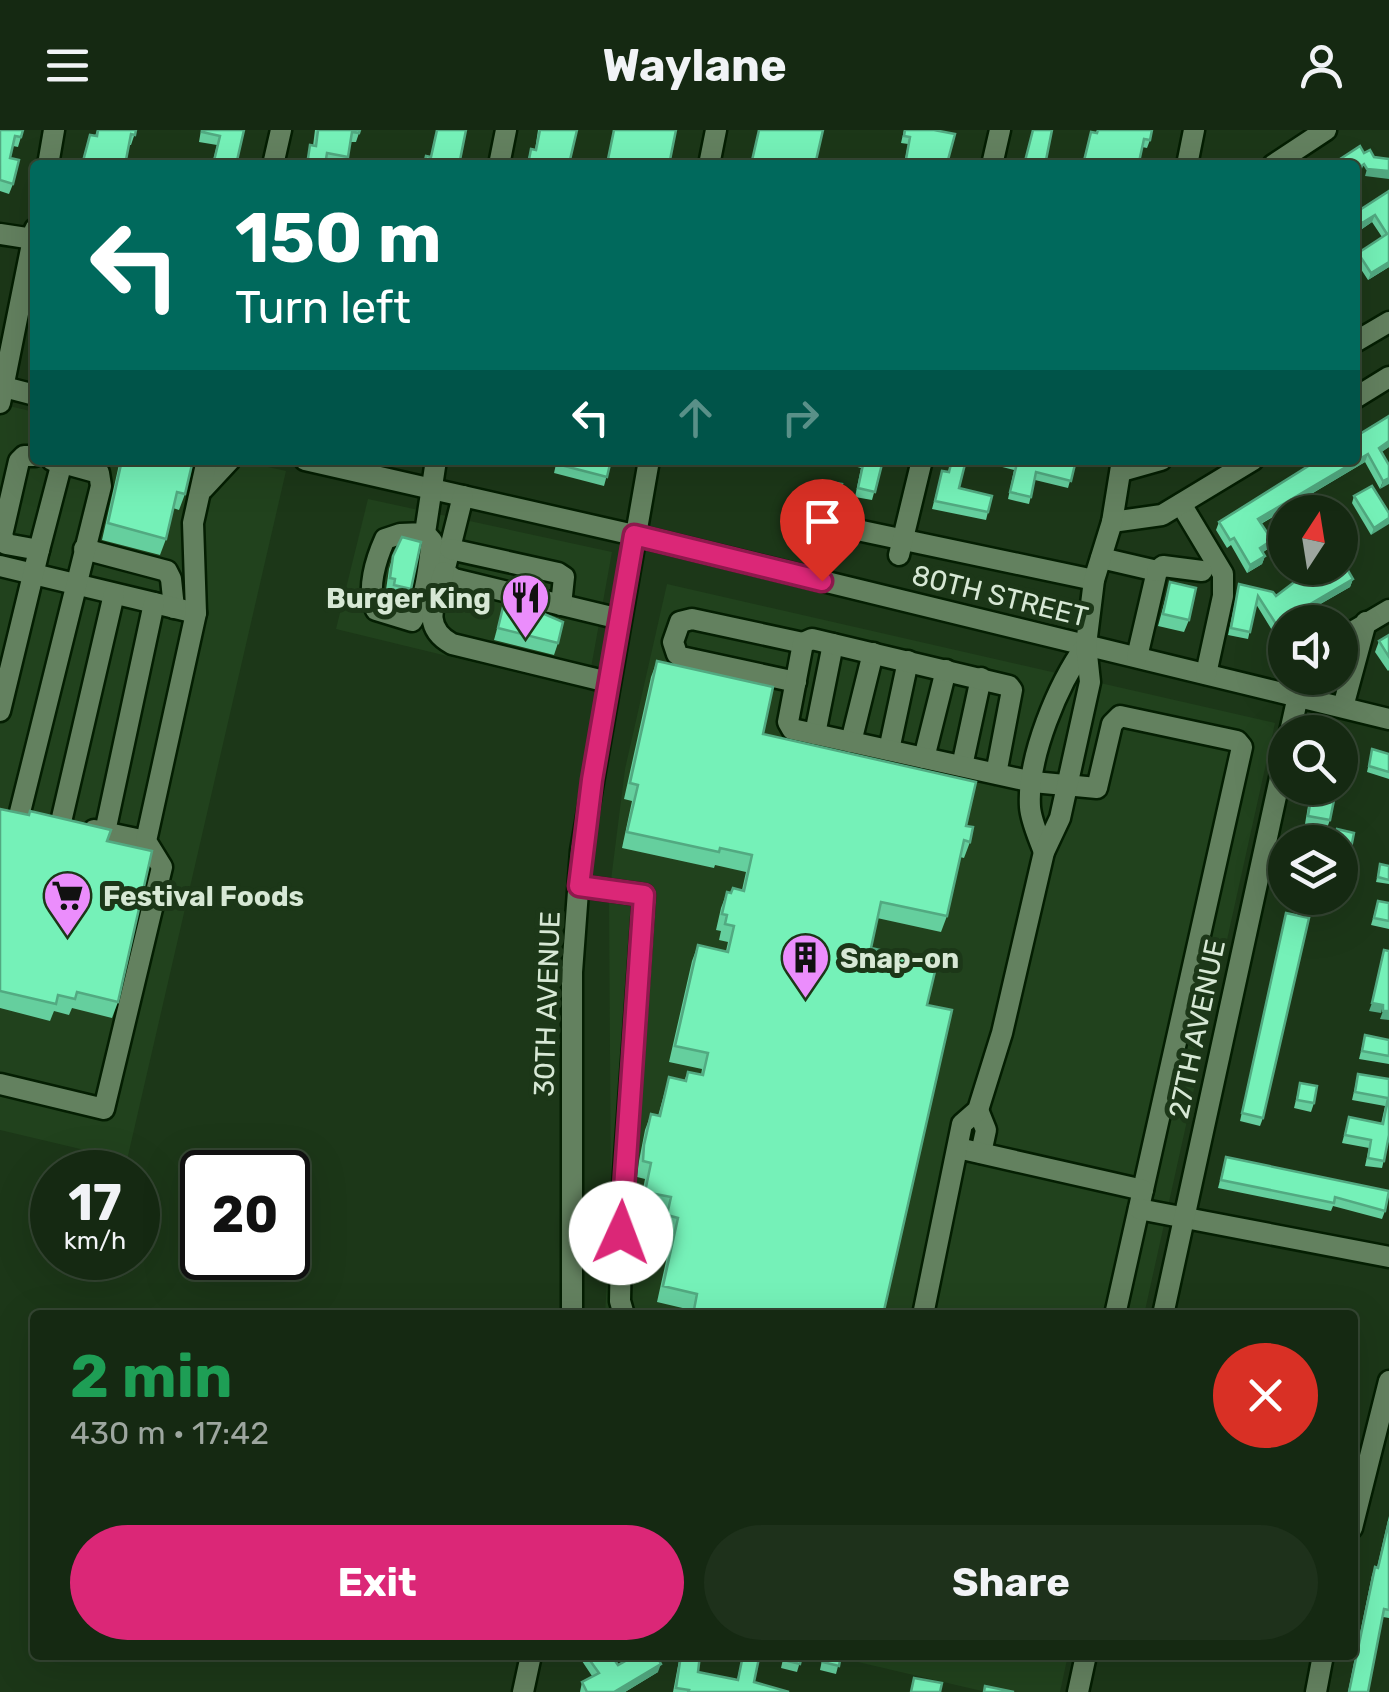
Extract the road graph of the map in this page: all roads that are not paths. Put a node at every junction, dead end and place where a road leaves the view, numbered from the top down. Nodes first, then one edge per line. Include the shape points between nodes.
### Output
1 (54, 130) edge
2 (281, 130) edge
3 (506, 130) edge
4 (716, 130) edge
5 (1000, 130) edge
6 (1194, 130) edge
7 (1326, 130) edge
8 (49, 160) edge
9 (274, 160) edge
10 (500, 160) edge
11 (710, 160) edge
12 (993, 160) edge
13 (1188, 160) edge
14 (1280, 160) edge
15 (0, 234) edge
16 (30, 234) edge
17 (29, 292) edge
18 (1389, 322) edge
19 (1360, 339) edge
20 (1389, 377) edge
21 (1, 392) edge
22 (30, 394) edge
23 (1360, 395) edge
24 (30, 456) edge
25 (56, 465) edge
26 (73, 465) edge
27 (205, 465) edge
28 (225, 465) edge
29 (435, 465) edge
30 (649, 465) edge
31 (921, 465) edge
32 (1122, 465) edge
33 (1245, 465) edge
34 (356, 466) edge
35 (430, 488) junction
36 (198, 494) junction
37 (463, 496) junction
38 (1180, 504) junction
39 (1112, 522) junction
40 (829, 524) dead end
41 (425, 534) dead end
42 (634, 535) junction
43 (901, 548) junction
44 (84, 549) junction
45 (450, 549) junction
46 (39, 550) junction
47 (1101, 558) junction
48 (0, 566) edge
49 (1157, 571) junction
50 (1202, 571) dead end
51 (444, 572) junction
52 (32, 574) junction
53 (1094, 580) junction
54 (74, 584) junction
55 (114, 594) junction
56 (561, 605) junction
57 (164, 606) junction
58 (1389, 610) edge
59 (196, 614) junction
60 (620, 619) junction
61 (1366, 622) junction
62 (1358, 627) edge
63 (803, 643) junction
64 (833, 644) junction
65 (1086, 645) junction
66 (873, 653) junction
67 (1137, 657) junction
68 (908, 661) junction
69 (946, 670) junction
70 (1206, 674) junction
71 (981, 678) junction
72 (608, 682) junction
73 (796, 682) junction
74 (1268, 685) edge
75 (1264, 688) junction
76 (1298, 696) junction
77 (1343, 707) junction
78 (0, 710) edge
79 (1294, 715) edge
80 (1389, 718) edge
81 (815, 734) junction
82 (852, 742) junction
83 (889, 750) junction
84 (924, 758) junction
85 (962, 766) junction
86 (996, 774) junction
87 (1034, 782) junction
88 (1068, 787) junction
89 (1274, 805) edge
90 (10, 810) edge
91 (61, 822) junction
92 (105, 832) junction
93 (146, 841) junction
94 (1044, 852) junction
95 (579, 886) junction
96 (0, 1084) edge
97 (978, 1110) junction
98 (958, 1148) junction
99 (981, 1153) junction
100 (1141, 1199) junction
101 (1184, 1217) junction
102 (1389, 1257) edge
103 (572, 1310) edge
104 (623, 1310) edge
105 (923, 1310) edge
106 (1116, 1310) edge
107 (1163, 1310) edge
108 (1389, 1381) edge
109 (1366, 1478) junction
110 (1389, 1482) edge
111 (1358, 1507) edge
112 (529, 1660) edge
113 (1085, 1660) edge
114 (1322, 1660) edge
115 (523, 1692) edge
116 (1078, 1692) edge
117 (1316, 1692) edge

1 - 8 street
2 - 9 street
3 - 10 street
4 - 11 street
5 - 12 street
6 - 13 street
7 - 14 street
15 - 16 street
17 - 21 street
18 - 19 street
20 - 23 street
21 - 22 street
24 - 46 street via 19,461 2,535 6,544
25 - 46 street
26 - 44 street via 101,478
27 - 36 street
28 - 36 street
29 - 35 street
30 - 42 street, 30TH AVENUE
31 - 43 street
32 - 39 street
33 - 38 street
34 - 35 street, 80TH STREET
35 - 37 street, 80TH STREET
35 - 41 street
36 - 59 street via 192,551
37 - 42 street, 80TH STREET
37 - 45 street
38 - 39 street via 1162,515
38 - 70 street via 1224,574
39 - 47 street
40 - 43 street
42 - 60 street, 30TH AVENUE
42 - 65 street, 80TH STREET
43 - 53 street
44 - 54 street
44 - 57 street via 167,571
45 - 51 street
45 - 56 street via 558,573 564,577
46 - 52 street
47 - 49 street
47 - 53 street
48 - 52 street
49 - 50 street
49 - 67 street
51 - 56 street
51 - 72 street via 431,618 439,637
52 - 54 street
52 - 78 street
53 - 65 street
54 - 55 street
54 - 90 street
55 - 57 street
55 - 91 street
56 - 60 street
57 - 59 street
57 - 92 street
58 - 61 street
59 - 93 street
60 - 72 street, 30TH AVENUE
61 - 62 street
61 - 77 street
63 - 64 street
63 - 73 street
63 - 73 street via 692,619 680,622 674,642 681,656
64 - 66 street
64 - 81 street
65 - 67 street, 80TH STREET
65 - 87 street via 1062,680 1037,750
65 - 88 street via 1090,682
66 - 68 street
66 - 82 street
67 - 70 street, 80TH STREET
68 - 69 street
68 - 83 street
69 - 71 street
69 - 84 street
70 - 75 street, 80TH STREET
71 - 85 street
71 - 86 street via 1012,690
72 - 95 street, 30TH AVENUE
73 - 81 street via 789,726
74 - 75 street
75 - 76 street, 80TH STREET
76 - 77 street, 80TH STREET
76 - 79 street
77 - 80 street, 80TH STREET
81 - 82 street
82 - 83 street
83 - 84 street
84 - 85 street
85 - 86 street
86 - 87 street
87 - 88 street
87 - 94 street via 1030,807
88 - 94 street
88 - 100 street via 1097,788 1112,724 1126,716 1240,743 1242,750
89 - 101 street, 27TH AVENUE
90 - 91 street
91 - 92 street
92 - 93 street
93 - 96 street via 162,867 104,1109
94 - 97 street
95 - 103 street, 30TH AVENUE via 572,972
95 - 104 street via 644,895 622,1200
97 - 98 street via 962,1124
97 - 99 street via 986,1130
98 - 99 street
98 - 105 street
99 - 100 street
100 - 101 street
100 - 106 street
101 - 102 street
101 - 107 street, 27TH AVENUE
108 - 109 street
109 - 110 street
109 - 111 street
112 - 115 street
113 - 116 street
114 - 117 street

